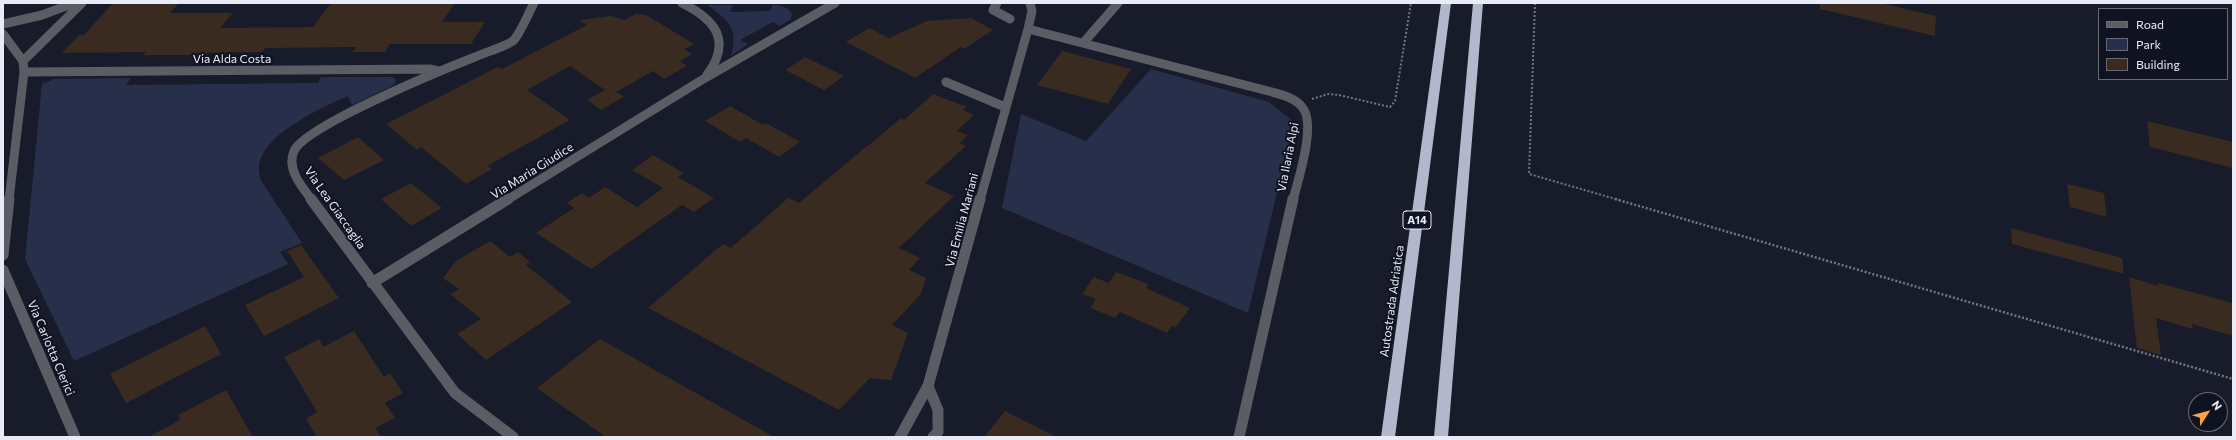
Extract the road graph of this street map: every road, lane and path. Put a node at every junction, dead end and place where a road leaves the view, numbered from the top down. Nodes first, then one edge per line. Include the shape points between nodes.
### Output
1 (74, 3) edge
2 (82, 3) edge
3 (534, 3) edge
4 (682, 3) edge
5 (835, 3) edge
6 (997, 3) edge
7 (1030, 3) edge
8 (1118, 3) edge
9 (1411, 3) edge
10 (1446, 3) edge
11 (1478, 3) edge
12 (1535, 3) edge
13 (1010, 19) dead end
14 (3, 24) edge
15 (1028, 28) junction
16 (3, 34) edge
17 (1084, 42) junction
18 (23, 61) junction
19 (439, 71) junction
20 (24, 72) junction
21 (705, 78) junction
22 (946, 82) dead end
23 (1299, 104) junction
24 (1005, 107) junction
25 (3, 255) edge
26 (3, 270) edge
27 (372, 283) junction
28 (2233, 379) edge
29 (928, 386) junction
30 (75, 437) edge
31 (513, 437) edge
32 (900, 437) edge
33 (933, 437) edge
34 (1239, 437) edge
35 (1388, 437) edge
36 (1441, 437) edge

1 - 14 street via 42,15
2 - 18 street
3 - 19 street, Via Lea Giaccaglia via 513,41
4 - 21 street, Via Maria Giudice via 710,21 721,42 716,62
5 - 21 street, Via Maria Giudice
6 - 13 street via 993,10
7 - 15 street, Via Emilia Mariani via 1032,11
8 - 17 street
9 - 23 path via 1395,101 1390,107 1328,94
10 - 35 highway, Autostrada Adriatica / A14
11 - 36 highway
12 - 28 path via 1529,174
15 - 17 street
15 - 24 street, Via Emilia Mariani
16 - 18 street
17 - 23 street via 1272,92
18 - 20 street
19 - 20 street, Via Alda Costa via 423,69
19 - 27 street, Via Lea Giaccaglia via 328,123 308,136 294,151 292,167 299,183
20 - 25 street
21 - 27 street, Via Maria Giudice
22 - 24 street
23 - 34 street, Via Ilaria Alpi via 1305,109 1310,122
24 - 29 street, Via Emilia Mariani via 965,262
26 - 30 street, Via Carlotta Clerici
27 - 31 street, Via Lea Giaccaglia via 455,393
29 - 32 street, Via Emilia Mariani
29 - 33 street via 938,410 938,432

